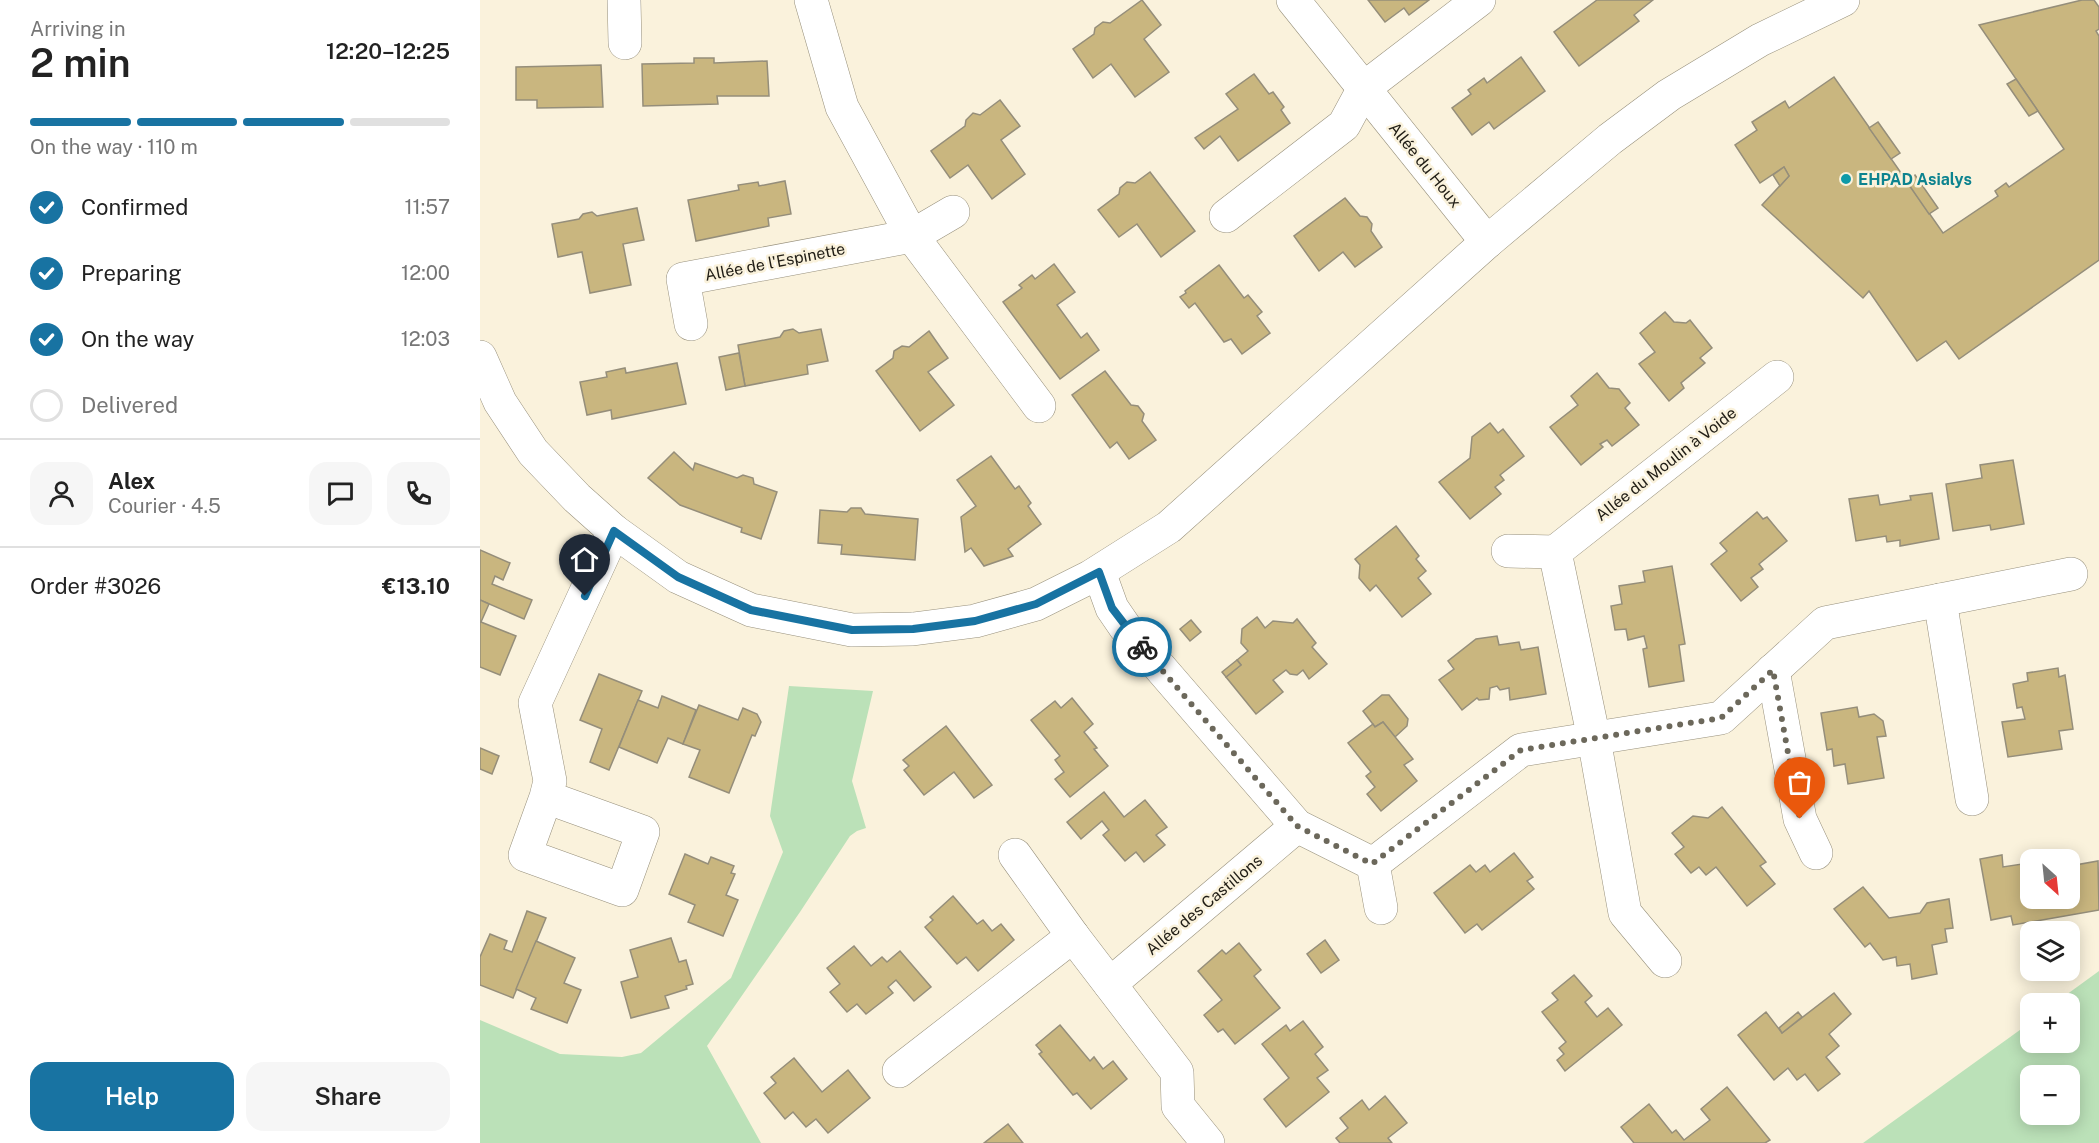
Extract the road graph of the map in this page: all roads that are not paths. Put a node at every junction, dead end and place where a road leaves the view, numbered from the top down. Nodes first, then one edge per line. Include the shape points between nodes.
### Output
1 (624, 0) edge
2 (811, 0) edge
3 (1293, 0) edge
4 (1479, 0) edge
5 (1844, 0) edge
6 (625, 43) dead end
7 (1364, 88) junction
8 (953, 212) dead end
9 (1226, 216) dead end
10 (912, 236) junction
11 (1487, 242) junction
12 (691, 324) dead end
13 (480, 357) edge
14 (1777, 377) dead end
15 (1039, 406) dead end
16 (614, 531) junction
17 (1508, 551) dead end
18 (1555, 552) junction
19 (1099, 572) junction
20 (2071, 574) dead end
21 (1940, 600) junction
22 (1773, 670) junction
23 (1594, 739) junction
24 (546, 797) dead end
25 (1972, 799) dead end
26 (1297, 826) junction
27 (1816, 853) dead end
28 (1015, 855) dead end
29 (1372, 864) junction
30 (1381, 908) dead end
31 (1073, 936) junction
32 (1665, 961) dead end
33 (1110, 984) junction
34 (899, 1071) dead end
35 (1208, 1143) edge

1 - 6 street
2 - 10 street via 842,107
3 - 7 street, Allée du Houx
4 - 7 street
5 - 11 street via 1760,40 1669,95
7 - 9 street via 1344,125
7 - 11 street, Allée du Houx
8 - 10 street, Allée de l'Espinette
10 - 12 street, Allée de l'Espinette via 683,279
10 - 15 street
11 - 19 street via 1169,527
13 - 16 street via 500,402 533,452
14 - 18 street, Allée du Moulin à Voide
16 - 19 street via 678,577 751,610 852,630 913,629 975,621 1036,604
16 - 24 street via 535,703 550,781
17 - 18 street
18 - 23 street
19 - 26 street via 1112,608 1125,627
20 - 21 street
21 - 22 street via 1825,623
21 - 25 street
22 - 23 street via 1721,718
22 - 27 street via 1800,819
23 - 29 street via 1521,750
23 - 32 street via 1625,913
26 - 29 street
26 - 33 street, Allée des Castillons
28 - 31 street
29 - 30 street
31 - 33 street
31 - 34 street
33 - 35 street via 1177,1072 1178,1106

